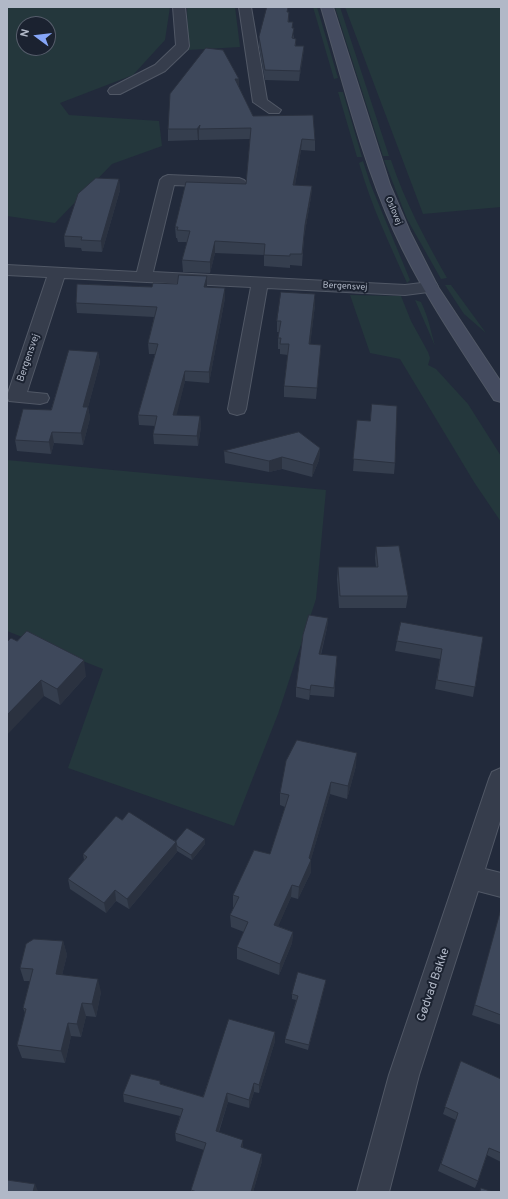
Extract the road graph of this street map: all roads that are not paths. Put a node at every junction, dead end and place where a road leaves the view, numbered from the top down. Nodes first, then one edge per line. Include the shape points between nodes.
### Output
1 (179, 7) edge
2 (245, 7) edge
3 (327, 7) edge
4 (115, 91) dead end
5 (274, 110) dead end
6 (239, 183) edge
7 (7, 270) edge
8 (57, 273) junction
9 (144, 276) junction
10 (260, 282) junction
11 (430, 287) junction
12 (501, 396) edge
13 (40, 398) dead end
14 (237, 409) dead end
15 (501, 779) edge
16 (470, 877) junction
17 (501, 885) edge
18 (373, 1192) edge

1 - 4 street via 183,46 160,68
2 - 5 street via 260,102
3 - 11 street, Oslovej via 382,185
6 - 9 street via 168,180
7 - 8 street, Bergensvej
8 - 9 street, Bergensvej
8 - 13 street, Bergensvej via 16,397
9 - 10 street, Bergensvej
10 - 11 street, Bergensvej via 405,290
10 - 14 street
11 - 12 street, Oslovej
15 - 16 street, Gødvad Bakke
16 - 17 street
16 - 18 street, Gødvad Bakke via 404,1075

